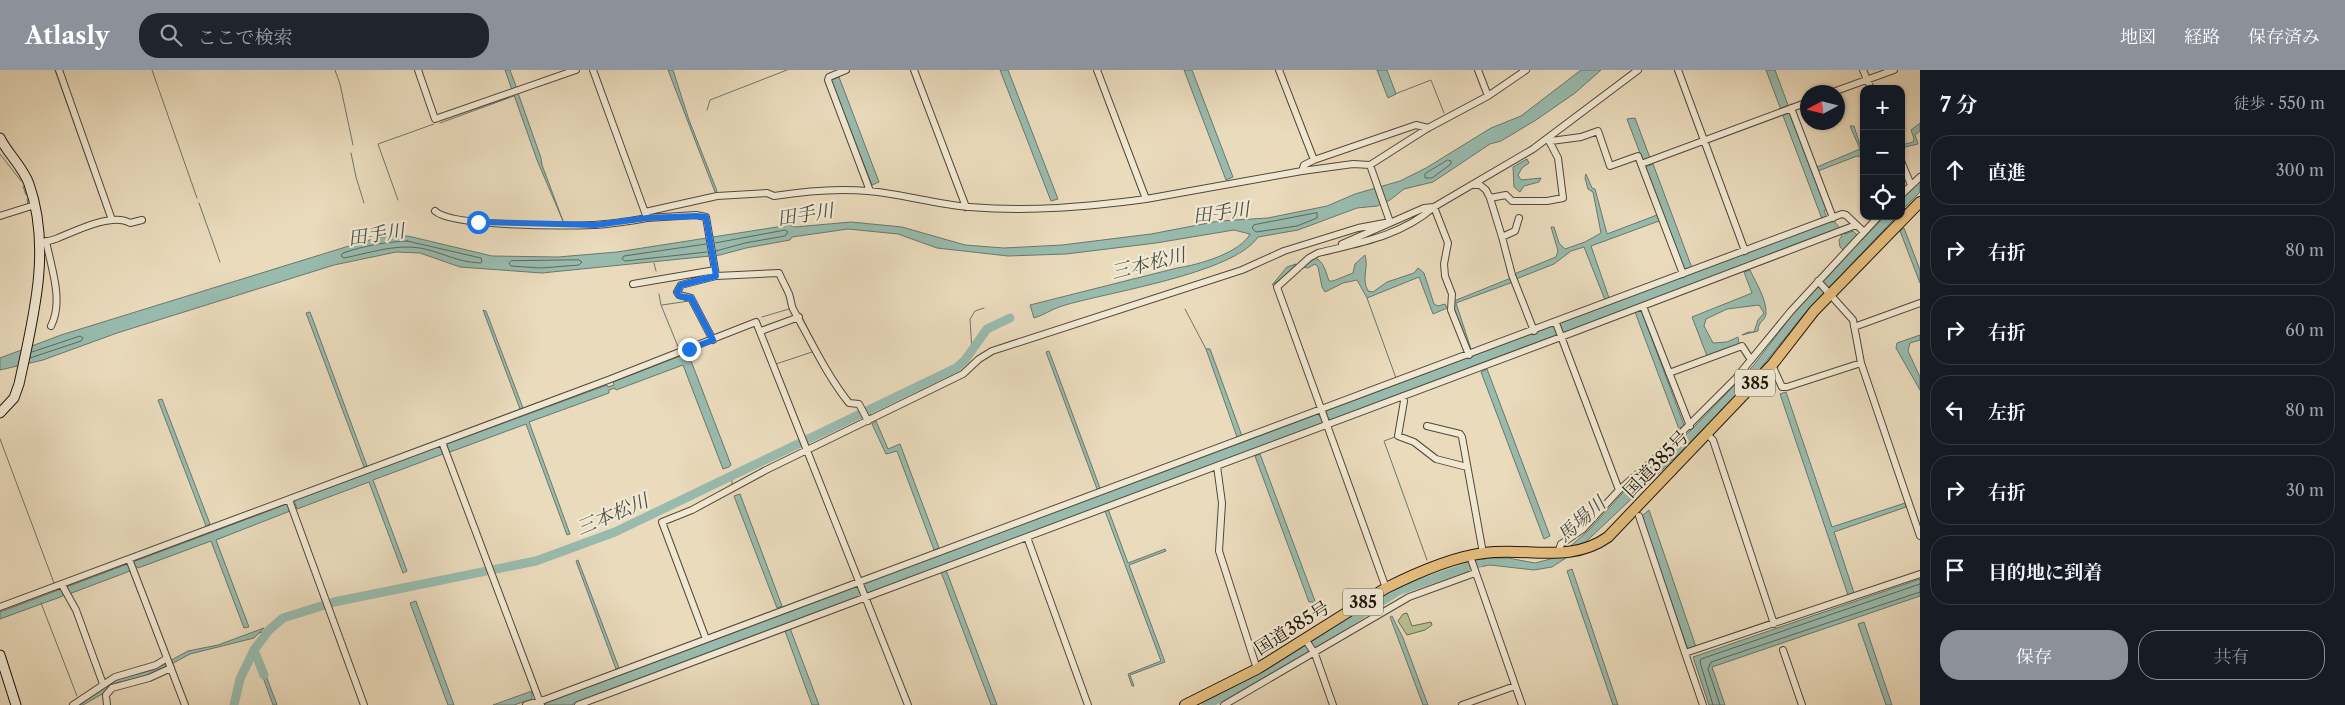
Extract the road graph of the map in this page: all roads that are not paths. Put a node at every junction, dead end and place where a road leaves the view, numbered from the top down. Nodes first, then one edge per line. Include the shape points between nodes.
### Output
1 (59, 70) edge
2 (418, 70) edge
3 (576, 70) edge
4 (593, 70) edge
5 (846, 70) edge
6 (914, 70) edge
7 (1097, 70) edge
8 (1279, 70) edge
9 (1478, 70) edge
10 (1526, 70) edge
11 (1638, 70) edge
12 (1678, 70) edge
13 (1863, 70) edge
14 (1894, 70) edge
15 (1868, 80) junction
16 (1870, 85) edge
17 (1845, 88) edge
18 (1488, 96) junction
19 (1800, 105) edge
20 (1791, 108) junction
21 (1428, 128) junction
22 (0, 138) edge
23 (1550, 140) junction
24 (1704, 141) junction
25 (1314, 160) junction
26 (1641, 164) junction
27 (1370, 165) junction
28 (1302, 171) junction
29 (1905, 171) edge
30 (1920, 177) edge
31 (1472, 185) junction
32 (1911, 185) junction
33 (1905, 190) edge
34 (870, 191) junction
35 (1490, 198) junction
36 (1146, 200) junction
37 (1920, 202) edge
38 (34, 205) junction
39 (966, 207) junction
40 (1434, 207) junction
41 (435, 211) dead end
42 (646, 215) junction
43 (0, 216) edge
44 (1520, 218) dead end
45 (1833, 218) junction
46 (112, 220) junction
47 (142, 220) dead end
48 (1390, 220) junction
49 (1875, 220) edge
50 (1856, 225) junction
51 (1862, 234) junction
52 (1502, 237) junction
53 (42, 242) junction
54 (1334, 249) junction
55 (1745, 251) junction
56 (715, 271) junction
57 (1682, 274) junction
58 (1819, 282) junction
59 (633, 284) dead end
60 (1829, 292) junction
61 (1920, 303) edge
62 (1643, 306) junction
63 (799, 317) junction
64 (50, 326) dead end
65 (1854, 326) junction
66 (1558, 330) junction
67 (761, 331) junction
68 (1534, 331) junction
69 (713, 340) junction
70 (1469, 355) junction
71 (1751, 360) junction
72 (1861, 362) junction
73 (1772, 365) junction
74 (1669, 373) junction
75 (1403, 396) junction
76 (0, 413) edge
77 (1324, 417) junction
78 (868, 421) junction
79 (1428, 426) dead end
80 (1690, 426) junction
81 (1707, 434) junction
82 (444, 447) junction
83 (807, 450) junction
84 (1217, 466) junction
85 (1467, 467) junction
86 (1619, 490) junction
87 (288, 500) junction
88 (1920, 508) edge
89 (1911, 510) junction
90 (1639, 516) dead end
91 (1027, 536) junction
92 (1920, 536) edge
93 (1483, 553) junction
94 (1558, 553) junction
95 (1471, 558) junction
96 (131, 564) junction
97 (1475, 572) junction
98 (1920, 574) edge
99 (1386, 588) junction
100 (63, 589) junction
101 (862, 590) junction
102 (0, 607) edge
103 (1774, 624) junction
104 (706, 639) junction
105 (1306, 641) junction
106 (1783, 650) dead end
107 (1314, 653) junction
108 (1686, 654) junction
109 (0, 655) edge
110 (167, 658) junction
111 (171, 668) junction
112 (1257, 669) junction
113 (108, 685) junction
114 (1515, 686) junction
115 (540, 703) edge
116 (1188, 704) edge
117 (16, 705) edge
118 (73, 705) edge
119 (107, 705) edge
120 (186, 705) edge
121 (364, 705) edge
122 (526, 705) edge
123 (578, 705) edge
124 (908, 705) edge
125 (1088, 705) edge
126 (1224, 705) edge
127 (1333, 705) edge
128 (1462, 705) edge
129 (1522, 705) edge
130 (1703, 705) edge
131 (1802, 705) edge

1 - 46 street
2 - 3 street via 436,119
4 - 42 street
5 - 34 street via 828,80
6 - 39 street
7 - 36 street
8 - 25 street
9 - 18 street
10 - 18 street
11 - 23 street
12 - 24 street
13 - 15 street
14 - 15 street
15 - 16 street
15 - 17 street
18 - 21 street
19 - 20 street
20 - 24 street
20 - 45 street
21 - 25 street via 1416,125
21 - 27 street
22 - 38 main road via 28,182
23 - 26 street via 1581,137 1598,131 1610,166 1638,156
23 - 31 street
23 - 35 street via 1558,158 1563,198 1547,201 1512,201 1506,195
24 - 26 street
24 - 55 street
25 - 28 street via 1304,165
26 - 57 street
27 - 28 street
27 - 48 street
28 - 36 street
29 - 32 street
30 - 32 street
31 - 35 street via 1480,184
31 - 40 street
32 - 33 street
34 - 39 street
34 - 42 street via 832,189 774,196 767,193 717,196
35 - 52 street
36 - 39 street via 1060,209
37 - 60 highway, 国道385号 / 385
38 - 43 street
38 - 53 main road
40 - 48 street
40 - 54 street via 1401,230
40 - 70 street via 1448,243 1445,270 1452,294 1451,310
41 - 42 street via 449,218 478,222 552,225 596,225
42 - 56 street via 706,217
44 - 52 street via 1515,231
45 - 50 street via 1846,215
45 - 55 street
46 - 47 street via 124,219 130,223
46 - 53 street
48 - 54 street
48 - 78 street via 1284,251 1242,270 992,351 963,374
49 - 51 street
50 - 51 street
50 - 62 street
51 - 58 street
52 - 68 street via 1512,275
53 - 64 street via 57,301 56,316
53 - 76 main road via 38,286 20,384 14,398
54 - 77 street via 1308,258 1276,287
55 - 57 street
56 - 59 street
56 - 63 street via 779,273 792,308
56 - 69 street via 681,285 677,292 679,296 691,298
57 - 66 street
58 - 60 street
58 - 71 street
60 - 65 street via 1853,320
60 - 73 highway, 国道385号 / 385
61 - 65 street
62 - 66 street
62 - 74 street
63 - 67 street
63 - 78 street via 836,387 849,403 859,404
65 - 72 street
66 - 68 street
66 - 75 street
66 - 86 street
67 - 69 street via 756,322
67 - 83 street
68 - 70 street
69 - 82 street
70 - 77 street
71 - 74 street via 1742,346
71 - 80 street
72 - 73 street via 1786,387 1782,387
72 - 89 street
73 - 81 highway, 国道385号 / 385
74 - 80 street
75 - 77 street
75 - 85 street via 1398,436 1414,442 1436,459
77 - 84 street
77 - 99 street
77 - 101 street
78 - 83 street
79 - 85 street via 1460,434
80 - 86 street
81 - 94 highway, 国道385号 / 385 via 1608,538 1579,552
81 - 103 street via 1714,440
82 - 87 street
82 - 115 street
83 - 101 street
83 - 104 street via 692,510 662,522
84 - 91 street
84 - 112 street via 1222,503 1219,551
85 - 93 street
86 - 94 street via 1583,529 1561,544
87 - 96 street
87 - 121 street
88 - 89 street
89 - 92 street
90 - 108 street
91 - 101 street
91 - 125 street
93 - 94 highway, 国道385号 / 385
93 - 95 highway, 国道385号 / 385
95 - 97 street
95 - 99 highway, 国道385号 / 385 via 1408,577
96 - 100 street
96 - 110 street
97 - 107 street via 1409,597
97 - 114 street
98 - 103 street
99 - 105 highway, 国道385号 / 385
100 - 102 street
100 - 113 street via 76,610
101 - 104 street
101 - 123 street
101 - 124 street
103 - 108 street
104 - 115 street
105 - 107 street
105 - 112 highway, 国道385号 / 385
106 - 131 street
107 - 126 street
107 - 127 street
108 - 130 street
109 - 117 main road
110 - 111 street
110 - 113 street via 156,665 124,674
111 - 113 street via 150,678
111 - 120 street
112 - 116 highway, 国道385号 / 385
113 - 118 street
113 - 119 street
114 - 128 street
114 - 129 street
115 - 122 street

